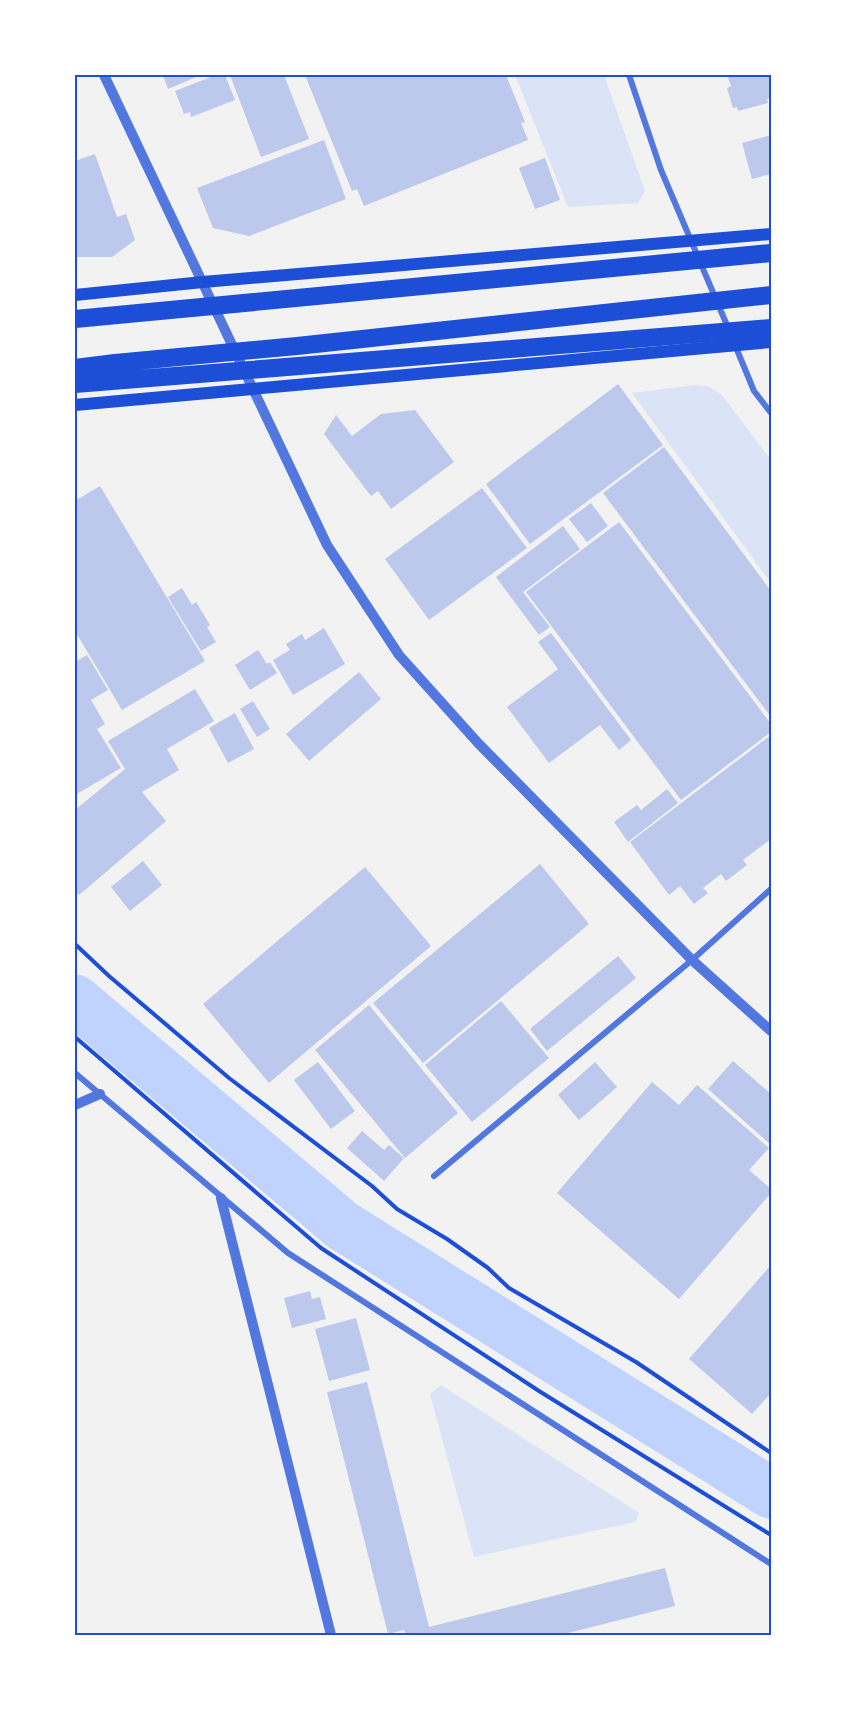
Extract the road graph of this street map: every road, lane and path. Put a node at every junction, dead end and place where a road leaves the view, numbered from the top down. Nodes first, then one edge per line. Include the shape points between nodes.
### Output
1 (104, 75) edge
2 (629, 75) edge
3 (771, 234) edge
4 (691, 241) junction
5 (771, 254) edge
6 (203, 282) junction
7 (771, 295) edge
8 (75, 296) edge
9 (75, 319) edge
10 (771, 328) edge
11 (771, 342) edge
12 (735, 346) junction
13 (75, 368) edge
14 (75, 384) edge
15 (255, 390) junction
16 (75, 405) edge
17 (771, 413) edge
18 (771, 889) edge
19 (75, 944) edge
20 (692, 960) junction
21 (771, 1031) edge
22 (75, 1037) edge
23 (75, 1073) edge
24 (100, 1094) junction
25 (75, 1105) edge
26 (434, 1176) dead end
27 (221, 1198) junction
28 (771, 1453) edge
29 (771, 1535) edge
30 (771, 1564) edge
31 (331, 1635) edge

1 - 6 street
2 - 4 street via 661,170
3 - 4 main road
4 - 6 main road
4 - 12 street
5 - 9 highway
6 - 8 main road
6 - 15 street
7 - 13 highway
10 - 14 highway
11 - 12 main road
12 - 15 main road
12 - 17 street via 754,391
15 - 16 main road
15 - 20 street via 327,545 399,655 478,743
18 - 20 street
19 - 28 path via 229,1078 397,1209 488,1268 508,1288 636,1362
20 - 21 street
20 - 26 street
22 - 29 path via 321,1248
23 - 24 street
24 - 25 street
24 - 27 street
27 - 30 street via 288,1253
27 - 31 street

